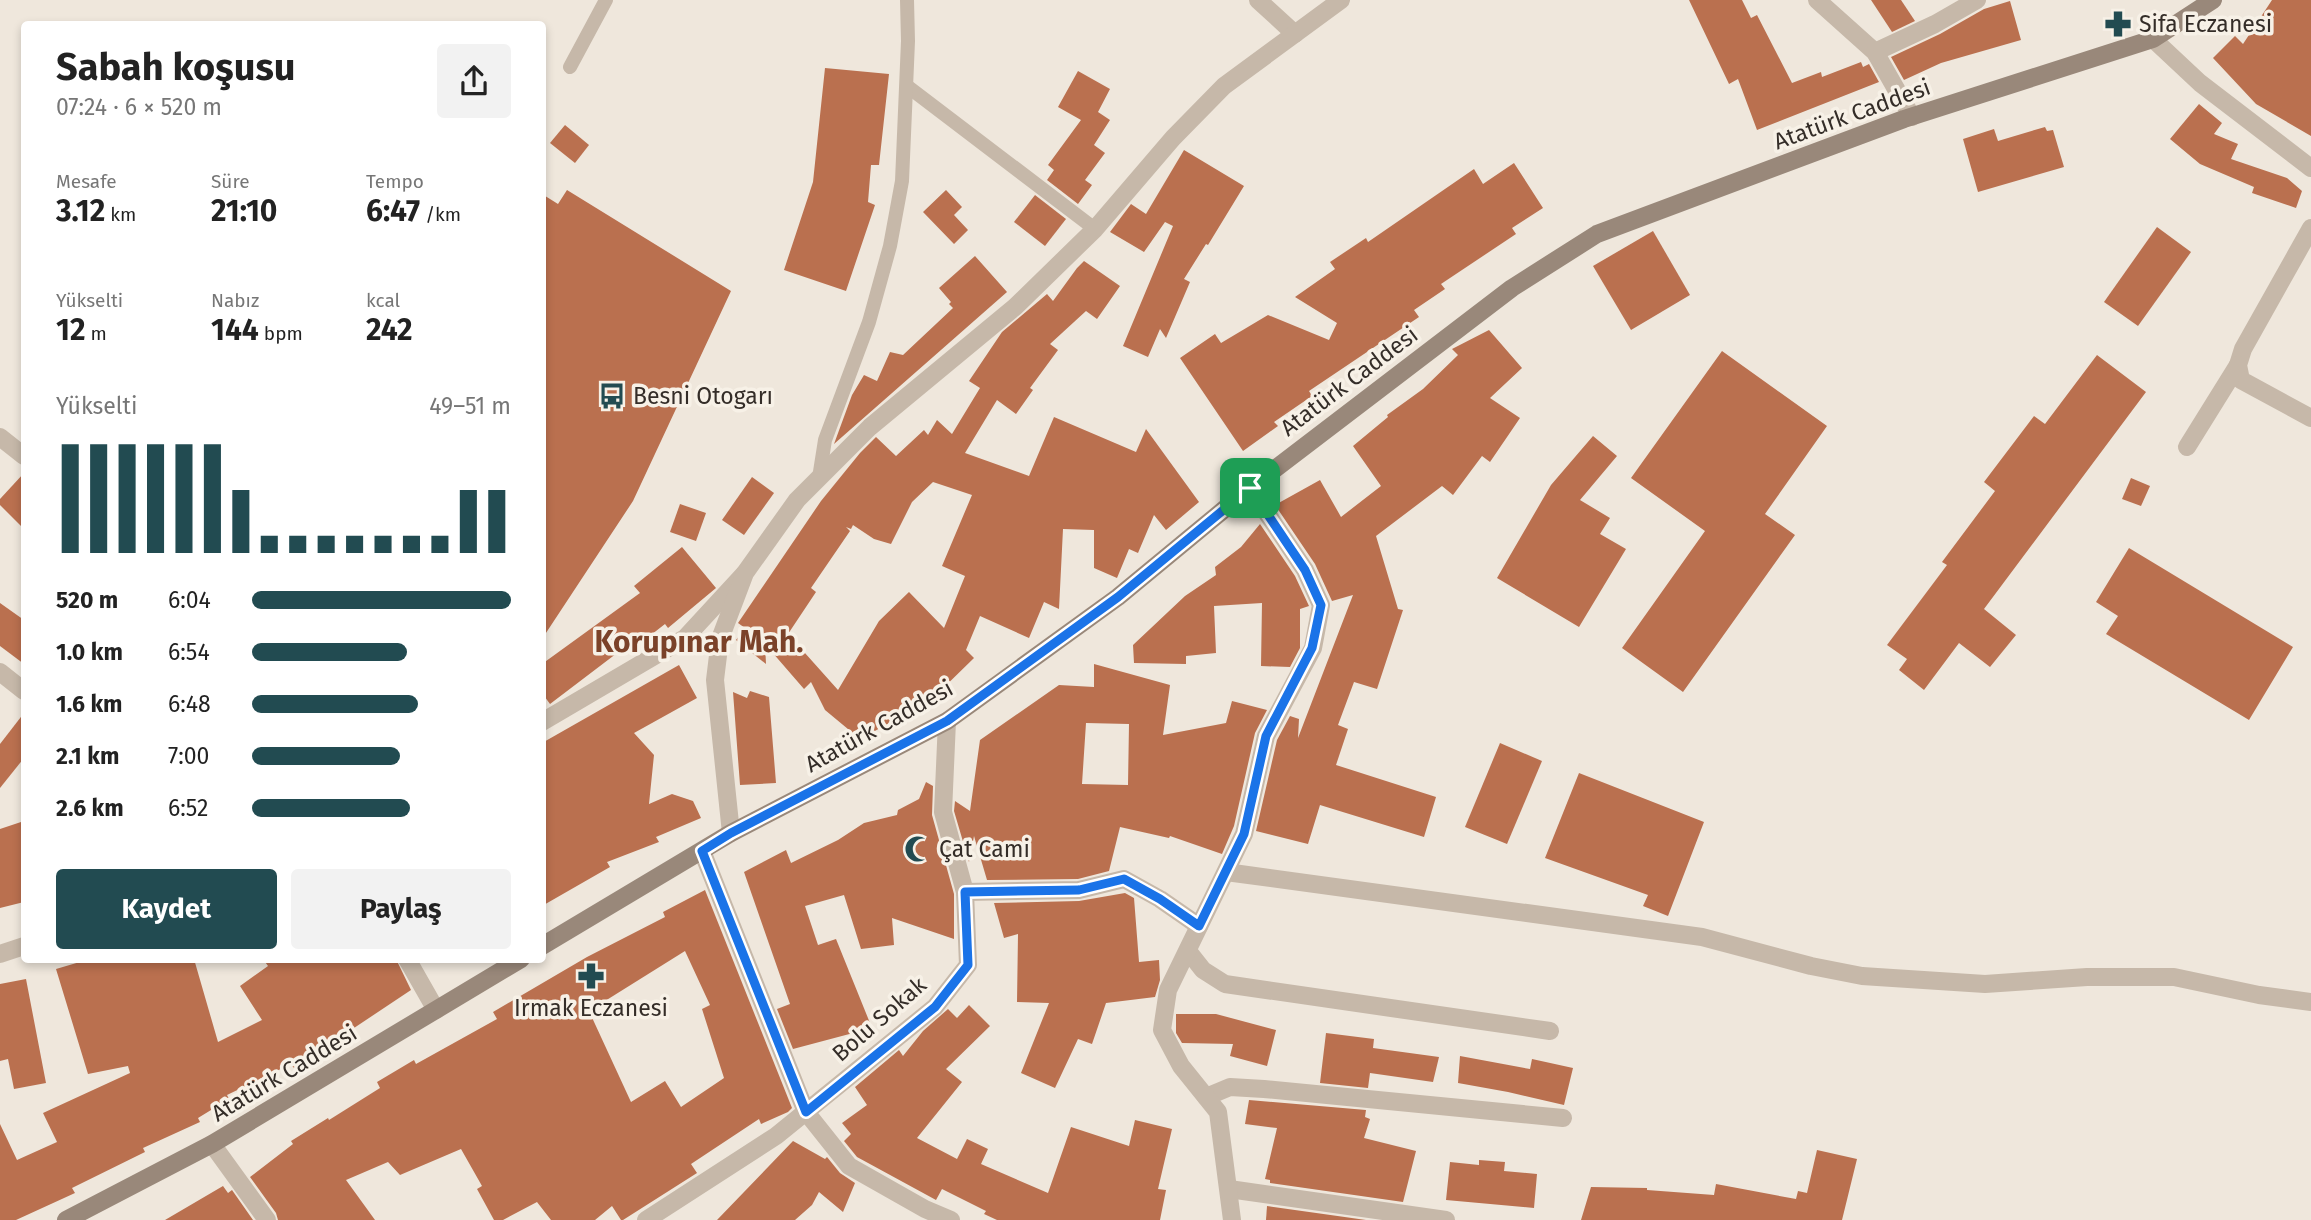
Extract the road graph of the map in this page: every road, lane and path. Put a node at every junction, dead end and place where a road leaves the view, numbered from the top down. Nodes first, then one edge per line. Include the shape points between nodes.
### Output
1 (606, 0) edge
2 (907, 0) edge
3 (1258, 0) edge
4 (1342, 0) edge
5 (1817, 0) edge
6 (1977, 0) edge
7 (2213, 0) edge
8 (1295, 34) junction
9 (2153, 39) junction
10 (1875, 52) junction
11 (570, 67) dead end
12 (906, 86) junction
13 (1912, 117) junction
14 (2311, 168) edge
15 (1095, 229) junction
16 (2311, 229) edge
17 (2238, 365) junction
18 (2311, 418) edge
19 (0, 437) edge
20 (2187, 447) dead end
21 (21, 454) edge
22 (819, 478) junction
23 (1250, 488) junction
24 (745, 573) junction
25 (0, 672) edge
26 (21, 689) edge
27 (546, 720) edge
28 (947, 721) junction
29 (731, 833) junction
30 (702, 851) junction
31 (1226, 872) junction
32 (965, 892) junction
33 (1199, 926) junction
34 (546, 944) edge
35 (21, 947) edge
36 (1188, 951) junction
37 (0, 954) edge
38 (409, 963) edge
39 (514, 963) edge
40 (2311, 1002) edge
41 (436, 1010) junction
42 (1550, 1031) dead end
43 (1206, 1097) junction
44 (806, 1112) junction
45 (1563, 1118) dead end
46 (212, 1144) junction
47 (1229, 1189) junction
48 (66, 1220) edge
49 (267, 1220) edge
50 (646, 1220) edge
51 (951, 1220) edge
52 (1232, 1220) edge
53 (1446, 1220) edge

1 - 11 lane
2 - 12 lane
3 - 8 street
4 - 8 street
5 - 10 street
6 - 10 street
7 - 9 main road, Atatürk Caddesi
8 - 15 street via 1224,86
9 - 13 main road, Atatürk Caddesi
9 - 14 street via 2200,83
10 - 13 street
12 - 15 lane
12 - 22 lane via 902,181 890,246 869,323 825,440
13 - 23 main road, Atatürk Caddesi via 1597,234 1512,288
15 - 22 street via 1015,307 870,427
16 - 17 street
17 - 18 street via 2241,380
17 - 20 street
19 - 21 street
22 - 24 street via 797,500
23 - 28 main road, Atatürk Caddesi via 1118,597
23 - 31 street via 1305,570 1321,605 1312,648 1266,736 1244,834
24 - 27 street via 685,638
24 - 29 street via 720,639 715,680
25 - 26 street
28 - 29 main road, Atatürk Caddesi
28 - 32 street, Bolu Sokak via 943,812
29 - 30 main road, Atatürk Caddesi
30 - 34 main road, Atatürk Caddesi
30 - 44 street
31 - 33 street
31 - 40 street via 1702,937 1862,976 1984,984 2087,976 2174,977
32 - 33 street via 1079,890 1124,879
32 - 44 street, Bolu Sokak via 968,965 935,1007
33 - 36 street
35 - 37 street
36 - 42 street via 1203,970 1225,984
36 - 43 street via 1168,990 1162,1030 1181,1066
38 - 41 street
39 - 41 main road, Atatürk Caddesi
41 - 46 main road, Atatürk Caddesi
43 - 45 street via 1230,1087 1264,1089
43 - 47 street via 1219,1112
44 - 50 street, Bolu Sokak
44 - 51 street via 849,1166
46 - 48 main road, Atatürk Caddesi
46 - 49 street
47 - 52 street
47 - 53 street

